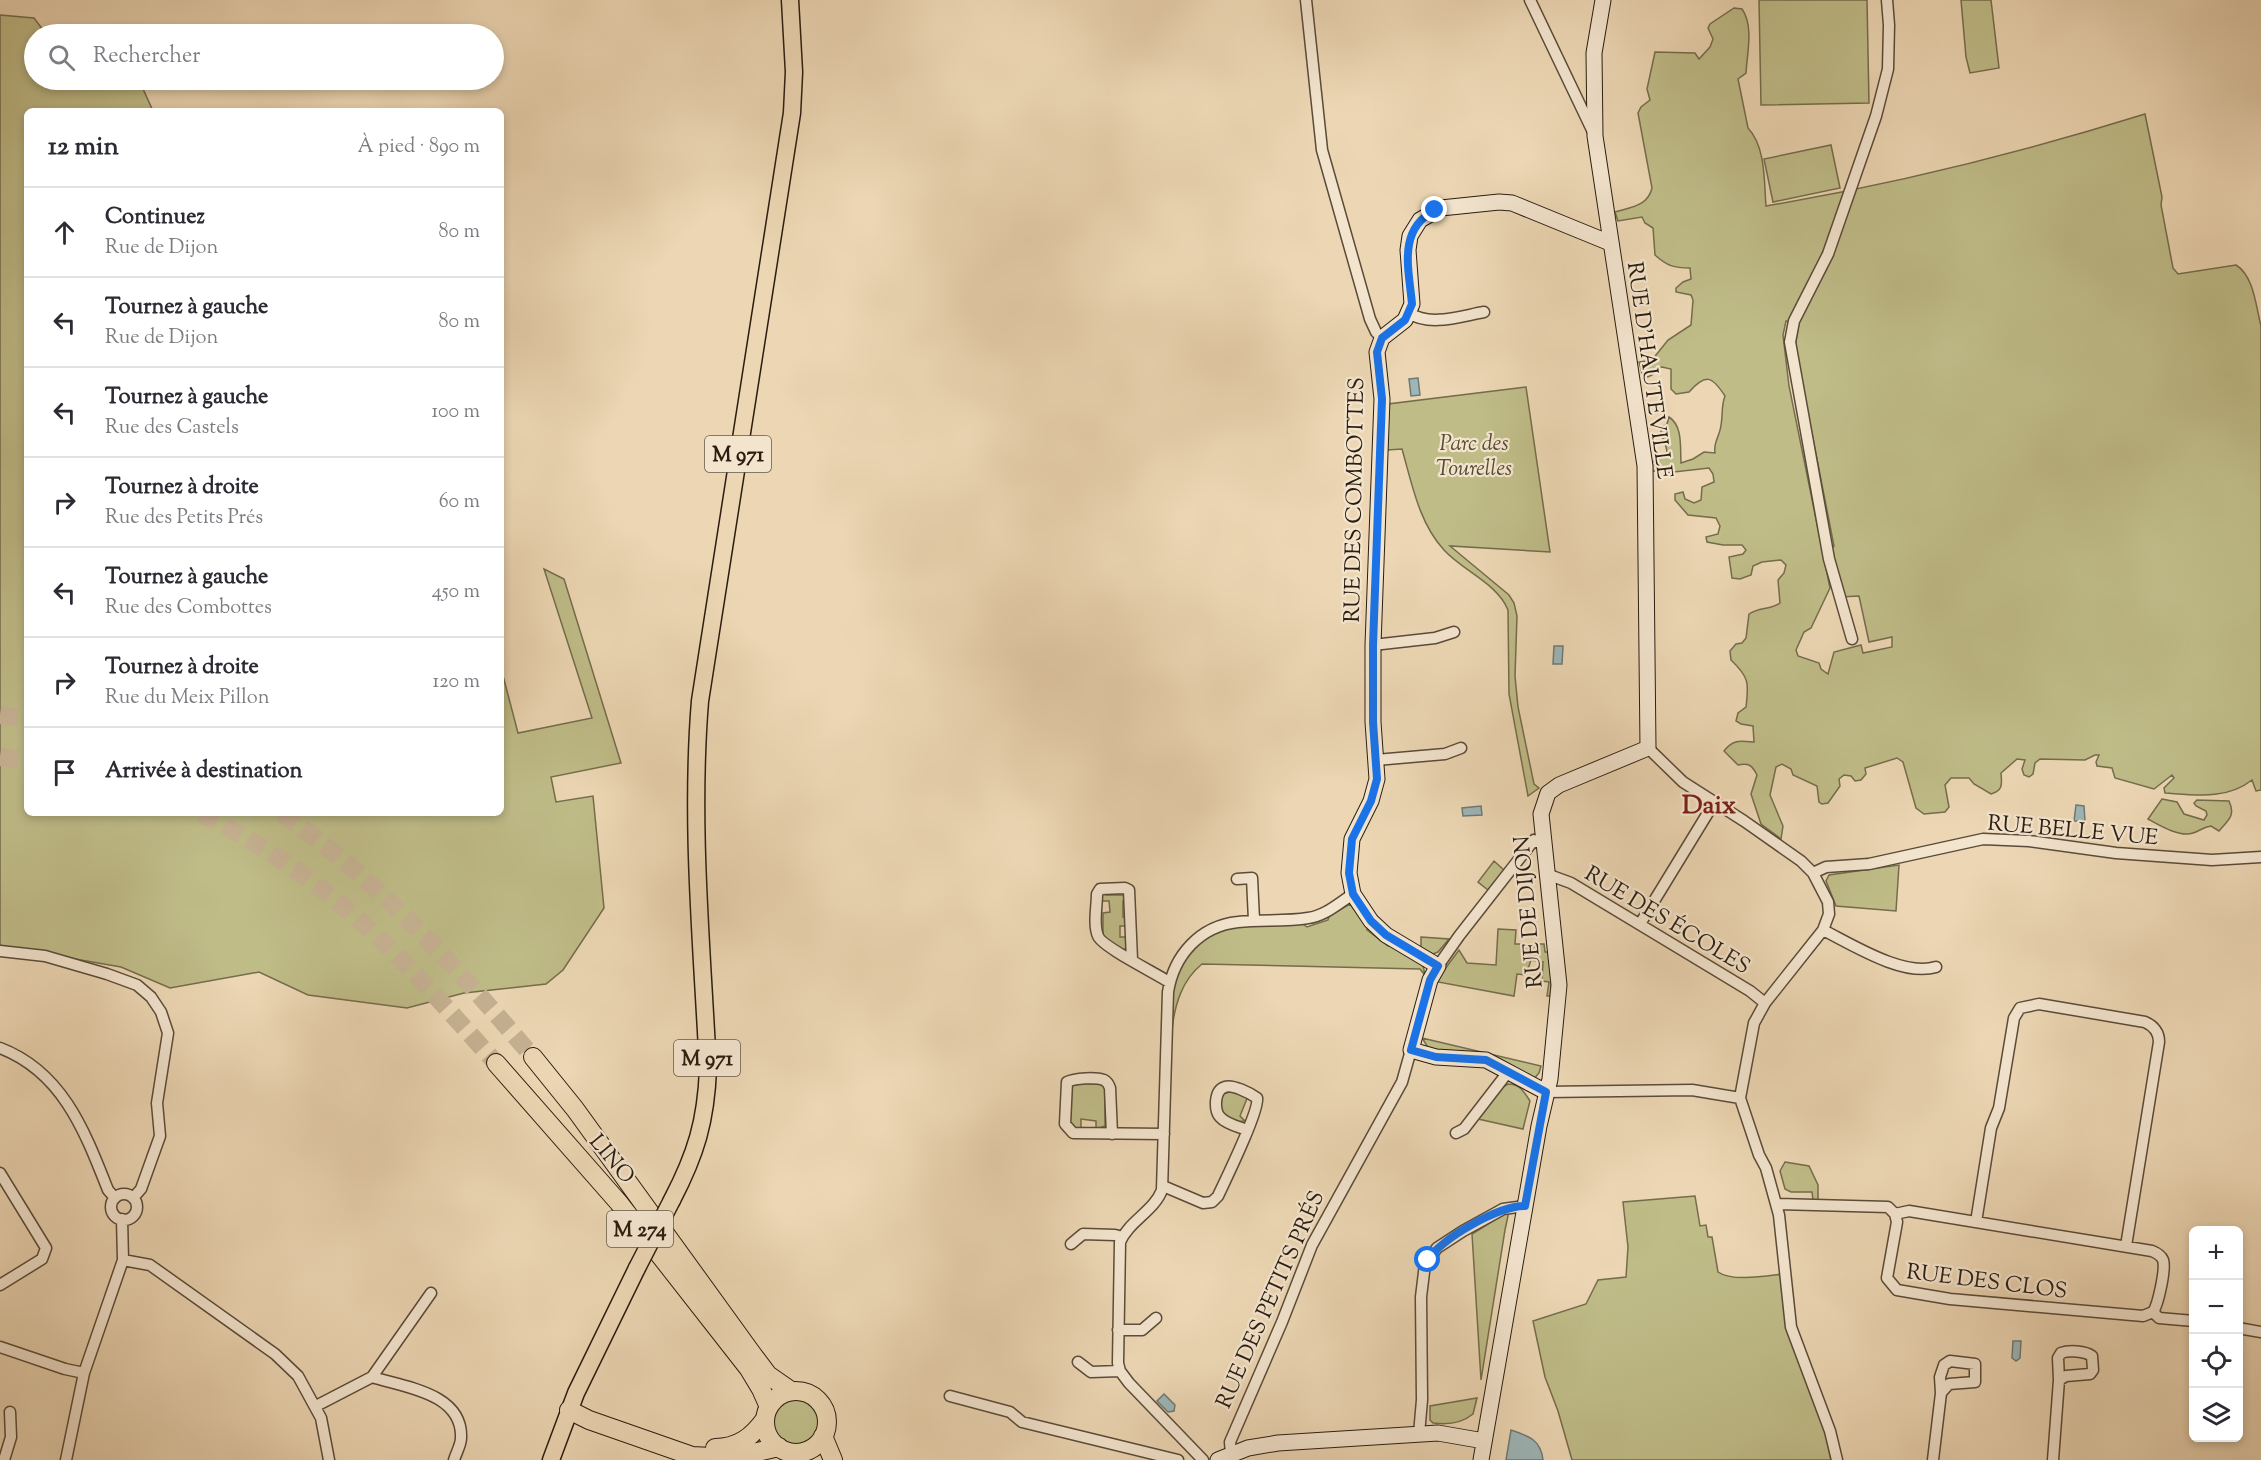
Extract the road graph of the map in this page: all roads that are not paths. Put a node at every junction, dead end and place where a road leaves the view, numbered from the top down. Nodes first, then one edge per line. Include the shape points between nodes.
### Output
1 (789, 0) edge
2 (1306, 0) edge
3 (1530, 0) edge
4 (1603, 0) edge
5 (1887, 0) edge
6 (1595, 136) junction
7 (1610, 243) junction
8 (1484, 312) dead end
9 (1409, 313) junction
10 (1382, 338) junction
11 (1454, 632) dead end
12 (1852, 639) dead end
13 (1373, 645) junction
14 (1461, 748) dead end
15 (1648, 748) junction
16 (1376, 760) junction
17 (1714, 803) junction
18 (1543, 844) junction
19 (2261, 857) edge
20 (1813, 873) junction
21 (1547, 877) junction
22 (1237, 879) dead end
23 (1353, 894) junction
24 (1254, 920) junction
25 (1640, 924) junction
26 (1823, 930) junction
27 (0, 951) edge
28 (1132, 960) junction
29 (1438, 966) junction
30 (1936, 967) dead end
31 (1169, 982) junction
32 (1765, 1004) junction
33 (0, 1048) edge
34 (1411, 1050) junction
35 (532, 1057) tunnel mouth
36 (496, 1063) tunnel mouth
37 (1508, 1072) junction
38 (1546, 1092) junction
39 (1740, 1098) junction
40 (1246, 1130) junction
41 (1456, 1133) dead end
42 (1112, 1134) junction
43 (1164, 1134) junction
44 (0, 1173) edge
45 (1162, 1186) junction
46 (115, 1198) junction
47 (133, 1198) junction
48 (1776, 1204) junction
49 (1525, 1206) junction
50 (1895, 1214) junction
51 (122, 1219) junction
52 (1976, 1222) junction
53 (1122, 1238) junction
54 (1071, 1244) dead end
55 (2126, 1246) junction
56 (123, 1260) junction
57 (0, 1285) edge
58 (431, 1293) dead end
59 (2153, 1312) junction
60 (1156, 1318) dead end
61 (2189, 1321) edge
62 (2243, 1329) edge
63 (1118, 1330) junction
64 (2261, 1332) edge
65 (0, 1347) edge
66 (1078, 1362) dead end
67 (1120, 1371) junction
68 (84, 1373) junction
69 (372, 1377) junction
70 (2059, 1380) dead end
71 (791, 1391) junction
72 (1941, 1393) dead end
73 (950, 1396) dead end
74 (316, 1406) junction
75 (569, 1410) junction
76 (10, 1412) dead end
77 (767, 1413) junction
78 (1419, 1434) junction
79 (823, 1436) junction
80 (1484, 1441) junction
81 (779, 1447) junction
82 (804, 1456) edge
83 (1225, 1457) edge
84 (4, 1460) edge
85 (66, 1460) edge
86 (329, 1460) edge
87 (454, 1460) edge
88 (551, 1460) edge
89 (561, 1460) edge
90 (833, 1460) edge
91 (1178, 1460) edge
92 (1203, 1460) edge
93 (1481, 1460) edge
94 (1837, 1460) edge
95 (1933, 1460) edge
96 (2053, 1460) edge

1 - 75 main road, M 971, bridge via 794,72 789,132 698,724 696,836 708,1069 704,1118 696,1149
2 - 10 street via 1322,150 1370,319
3 - 6 street
4 - 6 street, RUE D'HAUTEVILLE via 1594,53
5 - 12 street via 1888,69 1876,116 1828,254 1794,321 1790,342 1829,559
6 - 7 street, RUE D'HAUTEVILLE
7 - 9 street via 1512,203 1435,210 1420,220 1409,242
7 - 15 street, RUE D'HAUTEVILLE via 1645,466
8 - 9 street via 1435,320
9 - 10 street
10 - 13 street, RUE DES COMBOTTES via 1377,357 1382,399
11 - 13 street, RUE DES COMBOTTES
13 - 16 street, RUE DES COMBOTTES
14 - 16 street via 1445,754
15 - 17 street via 1683,782
15 - 18 street, RUE DE DIJON via 1551,790 1542,806
16 - 23 street, RUE DES COMBOTTES via 1374,793 1350,850
17 - 20 street via 1744,820
17 - 25 street
18 - 21 street, RUE DE DIJON
18 - 29 street via 1534,840
19 - 20 street, RUE BELLE VUE via 2212,860 1983,839 1869,864 1826,867
20 - 26 street via 1828,902 1829,914
21 - 25 street, RUE DES ÉCOLES via 1571,883
21 - 38 street, RUE DE DIJON via 1559,985
22 - 24 street via 1252,878
23 - 24 street via 1320,915
23 - 29 street, RUE DES COMBOTTES via 1378,928
24 - 31 street via 1224,924 1199,937 1181,955
25 - 32 street, RUE DES ÉCOLES
26 - 30 street via 1892,963 1924,970
26 - 32 street
27 - 47 street via 45,956 107,974 136,985 162,1012 168,1033 158,1103 160,1136 141,1189
28 - 28 street via 1098,938 1100,889 1129,890
28 - 31 street
29 - 34 street, RUE DES PETITS PRÉS via 1430,980
31 - 43 street
32 - 39 street via 1754,1023
33 - 46 street via 55,1085 82,1126 108,1190
34 - 37 street via 1436,1057 1481,1059
34 - 83 street, RUE DES PETITS PRÉS via 1402,1082 1312,1245
35 - 71 highway, LINO / M 274 via 581,1117 758,1362 778,1384
36 - 77 highway, LINO / M 274 via 619,1203 749,1369 761,1389
37 - 38 street
37 - 41 street via 1464,1129
38 - 39 street via 1692,1090
38 - 49 street, RUE DE DIJON
39 - 48 street
40 - 40 street via 1257,1098 1229,1086 1223,1088 1216,1101 1218,1113
40 - 45 street via 1212,1202 1203,1203
42 - 42 street via 1073,1133 1068,1129 1067,1082 1102,1079 1109,1085
42 - 43 street
43 - 45 street
44 - 57 street via 46,1248 42,1259
45 - 53 street via 1156,1202
46 - 47 street via 126,1194
46 - 51 street via 113,1213
47 - 51 street via 135,1212
48 - 50 street via 1884,1206
48 - 94 street via 1791,1327
49 - 78 street via 1503,1209 1463,1231 1437,1248 1425,1264
49 - 80 street, RUE DE DIJON
50 - 52 street via 1909,1211
50 - 59 street, RUE DES CLOS via 1887,1278 1898,1290 2061,1310 2143,1316
51 - 56 street
52 - 55 street
52 - 55 street via 1991,1128 2000,1108 2013,1018 2020,1008 2039,1004 2145,1022 2158,1034
53 - 54 street via 1083,1234
53 - 63 street
55 - 59 street via 2152,1251 2163,1261
56 - 68 street
56 - 74 street via 150,1265 275,1354 298,1376
58 - 69 street
59 - 61 street via 2160,1318
60 - 63 street via 1142,1330
62 - 64 street
63 - 67 street
65 - 68 street
66 - 67 street via 1091,1372
67 - 92 street
68 - 85 street
69 - 74 street
69 - 87 street via 444,1402 459,1426 461,1439
70 - 96 street
71 - 77 highway via 776,1398
71 - 79 highway, LINO via 806,1392 822,1406 827,1420
72 - 95 street
73 - 91 street via 1010,1412 1022,1422
74 - 86 street
75 - 77 highway via 597,1412 712,1448 726,1448 751,1437
75 - 81 highway via 692,1456 731,1458
75 - 88 main road, M 971
75 - 89 main road, M 971
76 - 84 street via 11,1437
77 - 81 highway, LINO via 767,1433
78 - 80 street via 1445,1433
78 - 83 street via 1272,1444
79 - 82 highway
79 - 90 highway, LINO
80 - 93 street, RUE DE DIJON
81 - 82 highway

